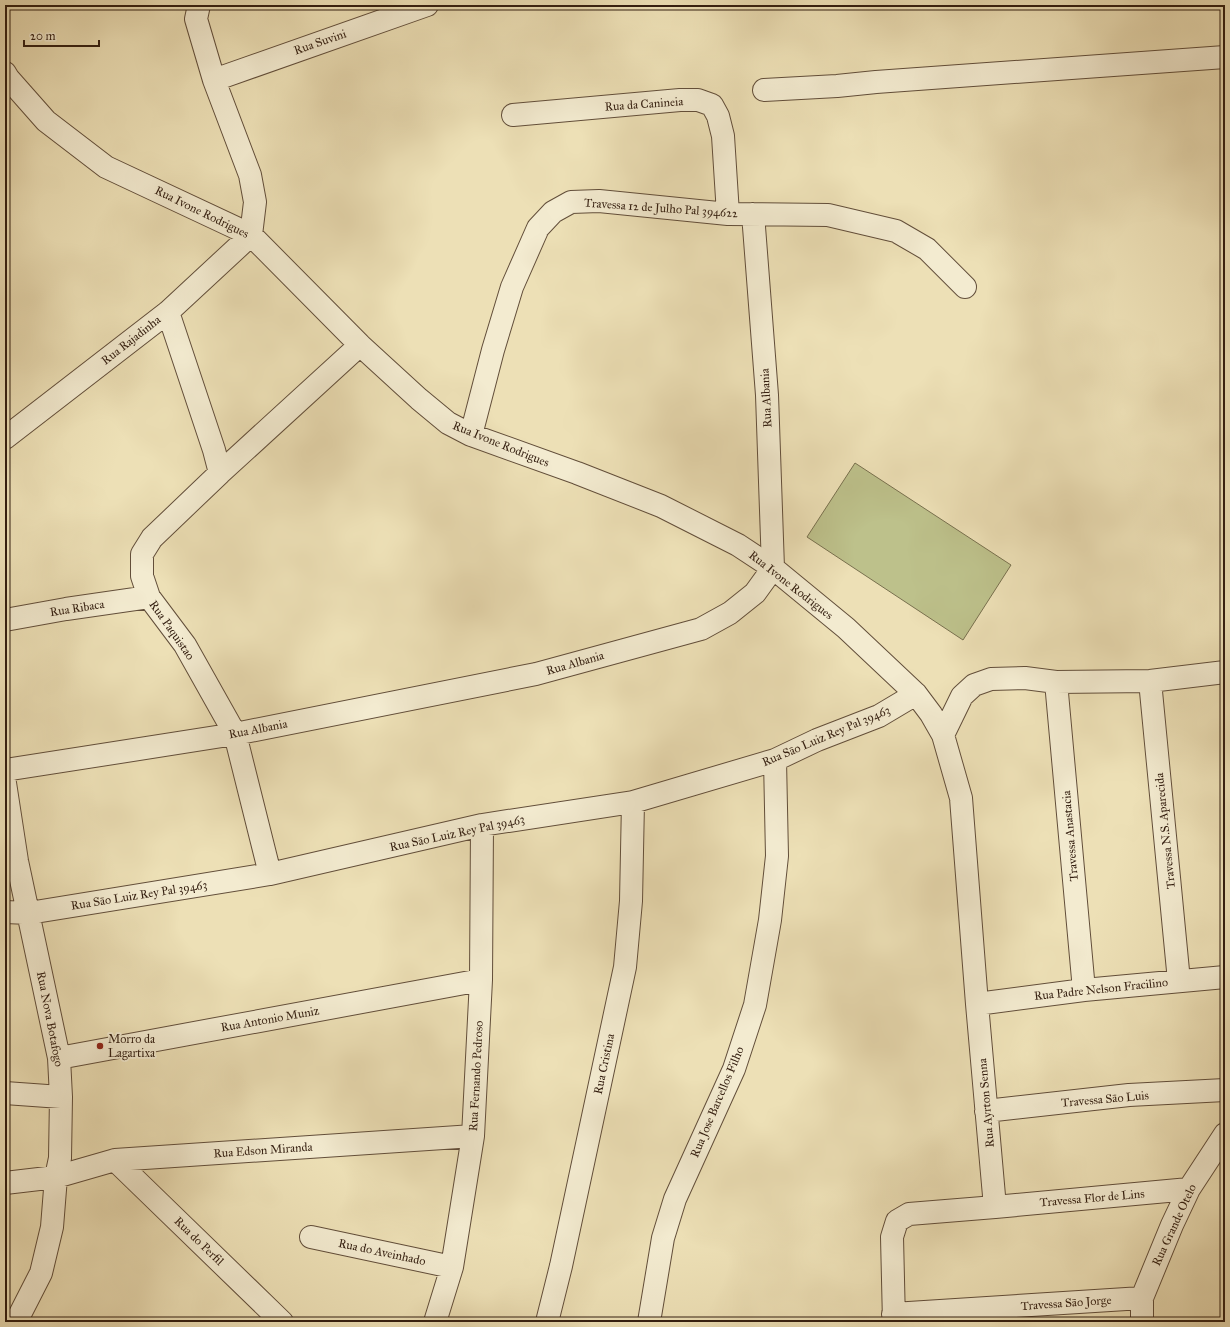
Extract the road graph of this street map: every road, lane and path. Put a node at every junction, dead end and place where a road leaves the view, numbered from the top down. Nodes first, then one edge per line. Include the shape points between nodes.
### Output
1 (199, 5) edge
2 (426, 5) edge
3 (1225, 57) edge
4 (5, 73) edge
5 (214, 80) junction
6 (764, 90) dead end
7 (513, 115) dead end
8 (728, 214) junction
9 (753, 214) junction
10 (251, 235) junction
11 (965, 286) dead end
12 (168, 312) junction
13 (360, 345) junction
14 (471, 435) junction
15 (5, 438) edge
16 (220, 473) junction
17 (773, 568) junction
18 (149, 597) junction
19 (5, 620) edge
20 (1225, 672) edge
21 (1150, 681) junction
22 (1056, 682) junction
23 (916, 694) junction
24 (235, 734) junction
25 (943, 735) junction
26 (775, 760) junction
27 (5, 770) edge
28 (5, 783) edge
29 (960, 798) joint
30 (633, 802) junction
31 (482, 825) junction
32 (270, 874) junction
33 (5, 912) edge
34 (29, 913) junction
35 (1225, 977) edge
36 (481, 980) junction
37 (1179, 981) junction
38 (1084, 990) junction
39 (976, 1004) junction
40 (59, 1058) junction
41 (1225, 1090) edge
42 (5, 1093) edge
43 (61, 1097) junction
44 (986, 1111) junction
45 (1225, 1134) edge
46 (473, 1136) junction
47 (116, 1160) junction
48 (56, 1177) junction
49 (5, 1183) edge
50 (1189, 1189) junction
51 (995, 1207) junction
52 (311, 1237) dead end
53 (452, 1267) junction
54 (1142, 1298) junction
55 (894, 1318) edge
56 (16, 1322) edge
57 (282, 1322) edge
58 (435, 1322) edge
59 (547, 1322) edge
60 (649, 1322) edge
61 (1142, 1322) edge

1 - 5 street via 196,18
2 - 5 street, Rua Suvini
3 - 6 street
4 - 10 street, Rua Ivone Rodrigues via 46,121 106,167
5 - 10 street via 250,175 255,202
7 - 8 street, Rua da Canineia via 680,100 698,100 712,105 718,116 722,136
8 - 9 street, Travessa 12 de Julho Pal 394622
8 - 14 street, Travessa 12 de Julho Pal 394622 via 599,201 571,202 553,212 538,228 512,287
9 - 11 street, Travessa 12 de Julho Pal 394622 via 828,215 896,231 927,249
9 - 17 street, Rua Albania via 767,395
10 - 12 street, Rua Rajadinha
10 - 13 street, Rua Ivone Rodrigues
12 - 15 street, Rua Rajadinha
12 - 16 street
13 - 14 street, Rua Ivone Rodrigues via 418,399 448,423
13 - 16 street, Rua Paquistao
14 - 17 street, Rua Ivone Rodrigues via 661,506 738,544
16 - 18 street, Rua Paquistao via 152,538 142,554 142,576
17 - 23 street, Rua Ivone Rodrigues via 846,628
17 - 24 street, Rua Albania via 755,593 730,613 701,629 536,674
18 - 19 street, Rua Ribaca
18 - 24 street, Rua Paquistao via 185,645
20 - 21 street
21 - 22 street
21 - 37 street, Travessa N.S. Aparecida
22 - 25 street via 1025,678 991,679 974,686 962,696
22 - 38 street, Travessa Anastacia
23 - 25 street, Rua Ivone Rodrigues
23 - 26 street, Rua Sāo Luiz Rey Pal 39463 via 879,716 817,740
24 - 27 street, Rua Albania
24 - 32 street, Rua Paquistao
25 - 29 street, Rua Ivone Rodrigues
26 - 30 street, Rua Sāo Luiz Rey Pal 39463
26 - 60 street, Rua Jose Barcellos Filho via 777,856 770,920 755,1005 734,1069 675,1199 663,1238
28 - 34 street, Rua Nova Botafogo via 17,861
29 - 39 street, Rua Ayrton Senna
30 - 31 street, Rua Sāo Luiz Rey Pal 39463
30 - 59 street, Rua Cristina via 631,901 625,967
31 - 32 street, Rua Sāo Luiz Rey Pal 39463
31 - 36 street, Rua Fernando Pedroso
32 - 34 street, Rua Sāo Luiz Rey Pal 39463
33 - 34 street, Rua Sāo Luiz Rey Pal 39463
34 - 40 street, Rua Nova Botafogo
35 - 37 street, Rua Padre Nelson Fracilino
36 - 40 street, Rua Antonio Muniz
36 - 46 street, Rua Fernando Pedroso
37 - 38 street, Rua Padre Nelson Fracilino
38 - 39 street, Rua Padre Nelson Fracilino
39 - 44 street, Rua Ayrton Senna
40 - 43 street, Rua Nova Botafogo
41 - 44 street, Travessa Sāo Luis via 1129,1096
42 - 43 street
43 - 48 street, Rua Nova Botafogo via 60,1158
44 - 51 street, Rua Ayrton Senna
45 - 50 street, Rua Grande Otelo
46 - 47 street, Rua Edson Miranda
46 - 53 street, Rua Fernando Pedroso
47 - 48 street, Rua Edson Miranda
47 - 57 street, Rua do Perfil
48 - 49 street, Rua Edson Miranda
48 - 56 street, Rua Nova Botafogo via 52,1227 41,1273
50 - 51 street, Travessa Flor de Lins
50 - 54 street, Rua Grande Otelo
51 - 55 street via 909,1214 897,1222 892,1237
52 - 53 street, Rua do Aveinhado
53 - 58 street, Rua Fernando Pedroso
54 - 55 street, Travessa Sāo Jorge
54 - 61 street, Rua Grande Otelo

